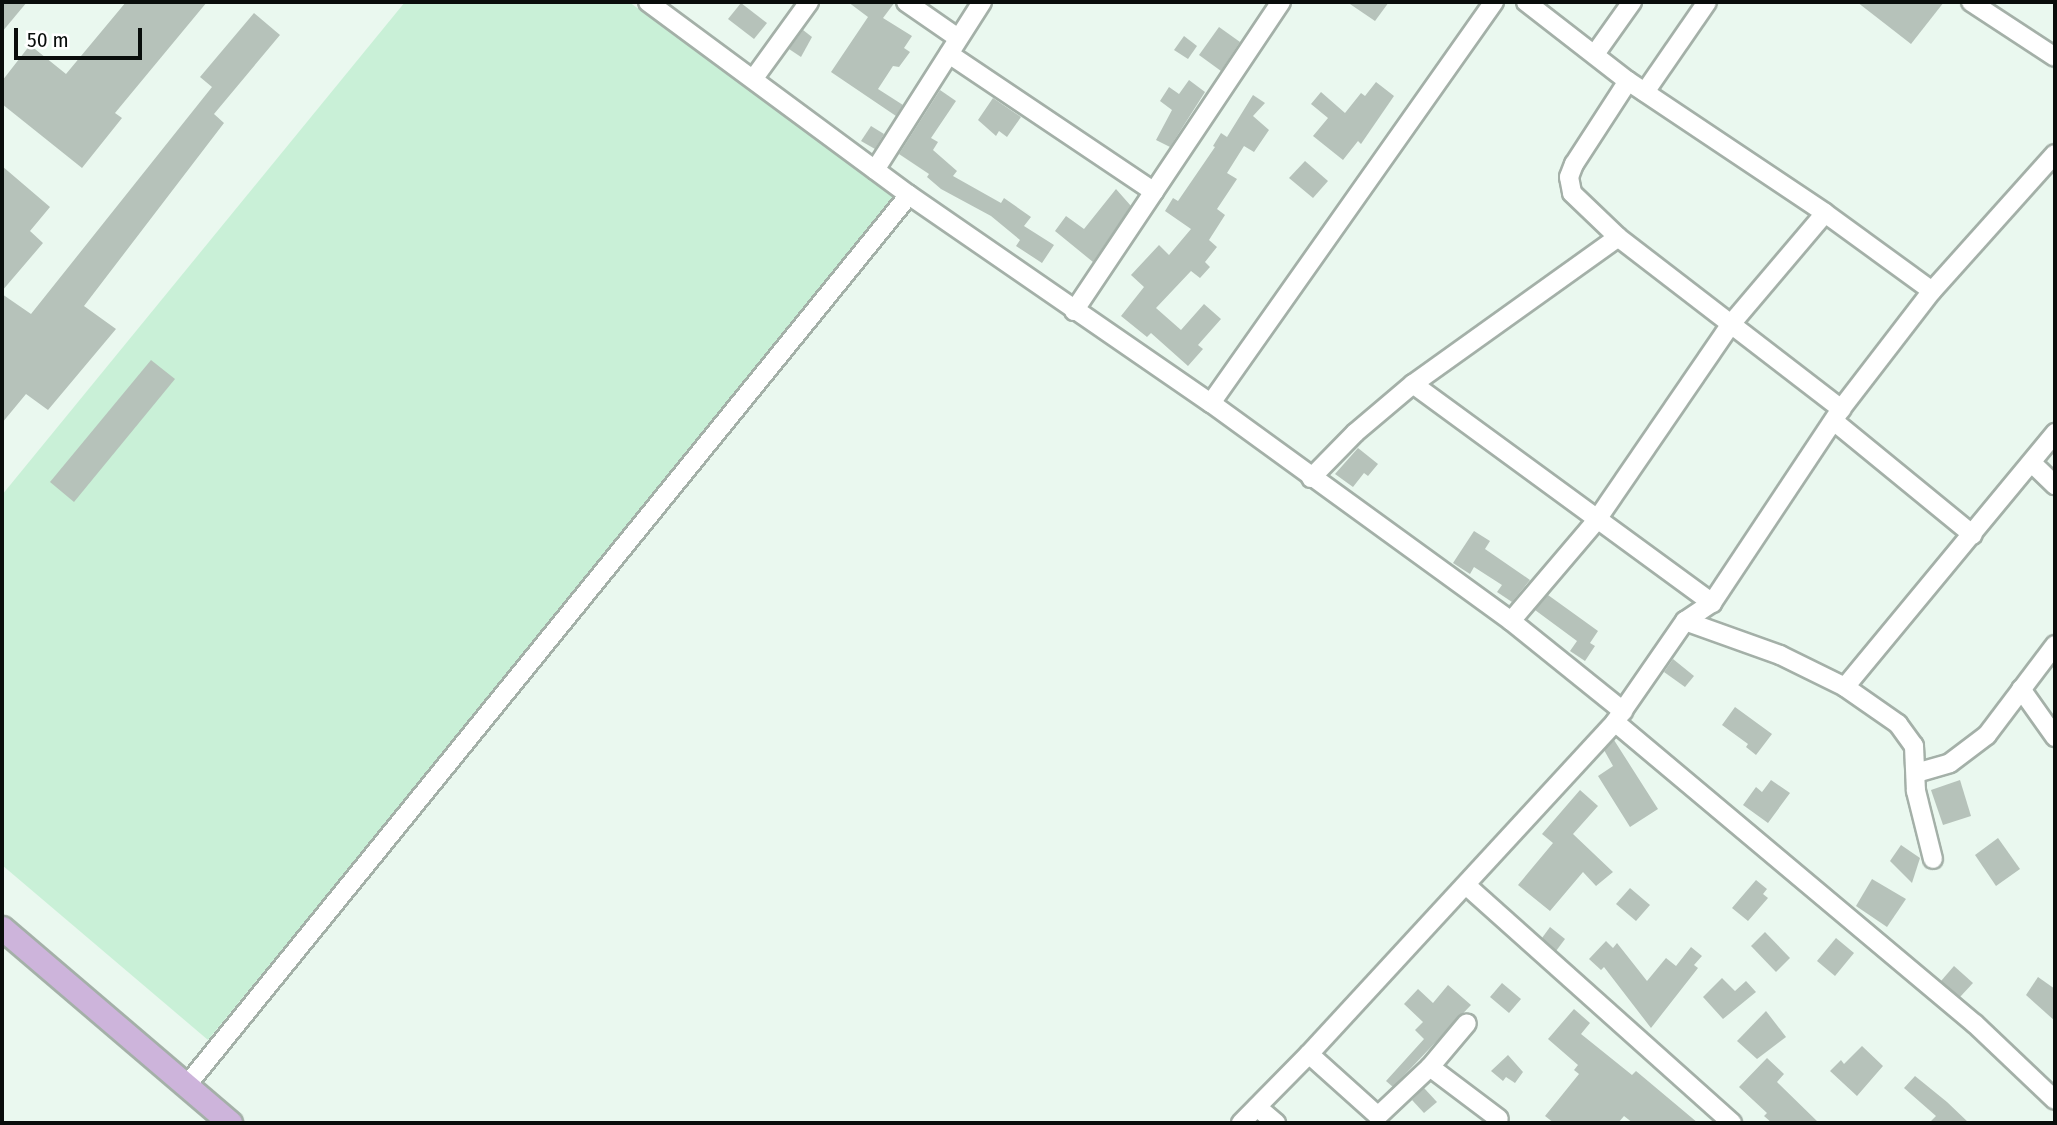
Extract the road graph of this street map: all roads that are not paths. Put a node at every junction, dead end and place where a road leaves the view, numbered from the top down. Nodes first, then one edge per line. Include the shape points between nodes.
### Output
1 (648, 2) edge
2 (809, 2) edge
3 (906, 2) edge
4 (982, 2) edge
5 (1281, 2) edge
6 (1494, 2) edge
7 (1526, 2) edge
8 (1632, 2) edge
9 (1707, 2) edge
10 (1971, 2) edge
11 (954, 46) junction
12 (1595, 54) junction
13 (2055, 58) edge
14 (754, 78) junction
15 (1628, 81) junction
16 (1645, 92) junction
17 (2055, 154) edge
18 (875, 170) junction
19 (1154, 192) junction
20 (909, 195) junction
21 (1825, 213) junction
22 (1618, 237) junction
23 (1932, 291) junction
24 (1074, 311) junction
25 (1731, 324) junction
26 (1413, 384) junction
27 (1211, 403) junction
28 (1838, 415) junction
29 (2055, 433) edge
30 (2032, 463) junction
31 (1311, 478) junction
32 (2055, 485) edge
33 (1596, 521) junction
34 (1973, 535) junction
35 (1712, 603) junction
36 (1511, 621) junction
37 (1685, 621) junction
38 (2055, 645) edge
39 (1845, 687) junction
40 (2021, 689) junction
41 (1619, 716) junction
42 (2055, 737) edge
43 (1916, 773) junction
44 (1933, 859) dead end
45 (1466, 885) junction
46 (2, 928) edge
47 (1467, 1023) dead end
48 (1309, 1054) junction
49 (1430, 1067) junction
50 (187, 1084) junction
51 (2055, 1100) edge
52 (1257, 1107) junction
53 (1499, 1119) dead end
54 (1382, 1120) edge
55 (1728, 1122) edge
56 (230, 1123) edge
57 (1241, 1123) edge
58 (1276, 1123) edge

1 - 14 street
2 - 14 street
3 - 11 street
4 - 11 street
5 - 19 street
6 - 27 street
7 - 12 street
8 - 12 street
9 - 16 street
10 - 13 street
11 - 18 street
11 - 19 street
12 - 15 street
14 - 18 street
15 - 16 street
15 - 22 street via 1569,177 1572,193
16 - 21 street
17 - 23 street
18 - 20 street
19 - 24 street
20 - 24 street
20 - 50 street
21 - 23 street
21 - 25 street
22 - 25 street
22 - 26 street
23 - 28 street
24 - 27 street
25 - 28 street
25 - 33 street
26 - 31 street
26 - 33 street
27 - 31 street
28 - 34 street
28 - 35 street
29 - 30 street
30 - 32 street
30 - 34 street
31 - 36 street
33 - 35 street
33 - 36 street
34 - 39 street
35 - 37 street
36 - 41 street
37 - 39 street via 1780,655
37 - 41 street
38 - 40 street
39 - 43 street via 1898,724 1914,747
40 - 42 street
40 - 43 street via 1987,735 1951,762
41 - 45 street
41 - 51 street via 1975,1024
43 - 44 street
45 - 48 street
45 - 55 street
46 - 50 main road
47 - 49 street
48 - 52 street
48 - 54 street
49 - 53 street
49 - 54 street
50 - 56 main road
52 - 57 street
52 - 58 street

